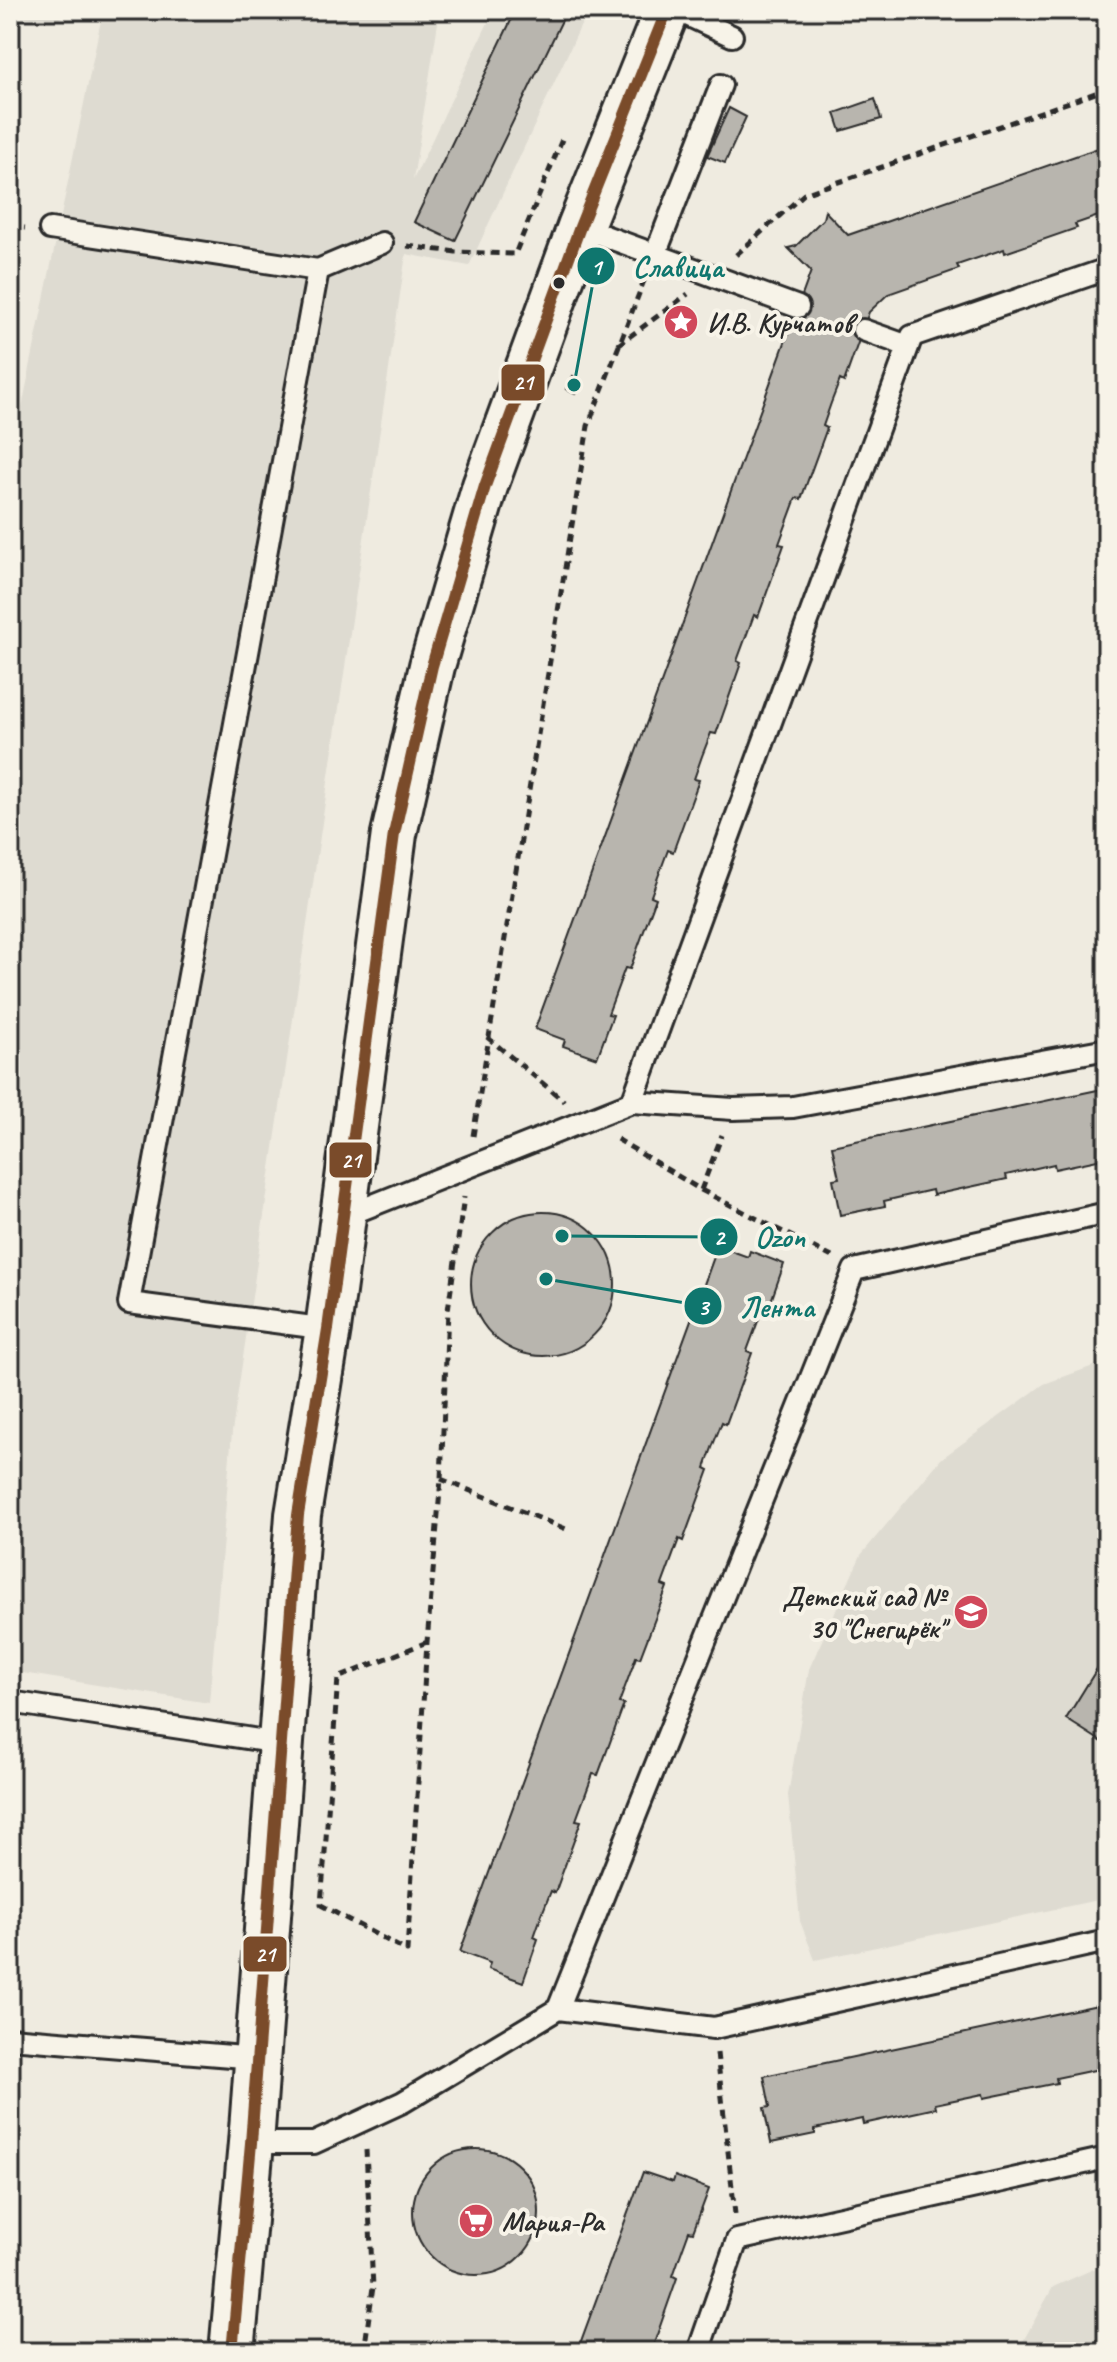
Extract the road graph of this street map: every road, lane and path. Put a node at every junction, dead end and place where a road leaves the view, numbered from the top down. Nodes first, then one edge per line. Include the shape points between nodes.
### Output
1 (667, 10) edge
2 (676, 10) edge
3 (732, 36) dead end
4 (721, 85) dead end
5 (1107, 89) edge
6 (563, 137) dead end
7 (580, 227) junction
8 (50, 229) dead end
9 (382, 243) joint
10 (655, 255) junction
11 (1107, 269) edge
12 (318, 270) junction
13 (714, 276) junction
14 (798, 307) dead end
15 (863, 330) dead end
16 (618, 346) junction
17 (908, 346) junction
18 (487, 1037) junction
19 (1107, 1049) edge
20 (632, 1102) junction
21 (733, 1109) junction
22 (587, 1120) junction
23 (468, 1167) junction
24 (701, 1190) junction
25 (1107, 1213) edge
26 (343, 1217) junction
27 (842, 1254) dead end
28 (328, 1329) junction
29 (441, 1479) junction
30 (566, 1529) dead end
31 (427, 1642) junction
32 (10, 1702) edge
33 (279, 1743) junction
34 (1107, 1941) edge
35 (558, 2009) junction
36 (714, 2028) junction
37 (10, 2038) edge
38 (256, 2058) junction
39 (364, 2120) junction
40 (251, 2143) junction
41 (1107, 2158) edge
42 (737, 2240) junction
43 (232, 2352) edge
44 (364, 2352) edge
45 (698, 2352) edge

1 - 7 main road
2 - 3 lane
4 - 10 lane
5 - 13 path via 804,194
6 - 9 path via 515,254
7 - 10 lane
7 - 26 main road via 485,486 432,666 394,834
8 - 12 lane
9 - 12 lane
10 - 13 lane
10 - 16 path
11 - 17 lane via 912,336
12 - 28 lane via 129,1303
13 - 14 lane
13 - 16 path
15 - 17 lane
16 - 18 path via 588,426
17 - 20 lane
18 - 22 path
18 - 23 path
19 - 21 lane via 793,1107
20 - 21 lane
20 - 22 lane
21 - 24 path
22 - 23 lane
22 - 24 path
23 - 26 lane
23 - 29 path via 448,1310
24 - 27 path via 831,1257
25 - 35 lane via 854,1270
26 - 28 main road
28 - 33 main road via 298,1515
29 - 30 path
29 - 31 path
31 - 31 path via 423,1704 407,1951 321,1905 338,1678
32 - 33 lane
33 - 38 main road
34 - 36 lane
35 - 36 lane
35 - 39 lane
36 - 42 path
37 - 38 lane
38 - 40 main road
39 - 40 lane via 314,2143
39 - 44 path via 373,2287
40 - 43 main road
41 - 42 lane
42 - 45 lane

